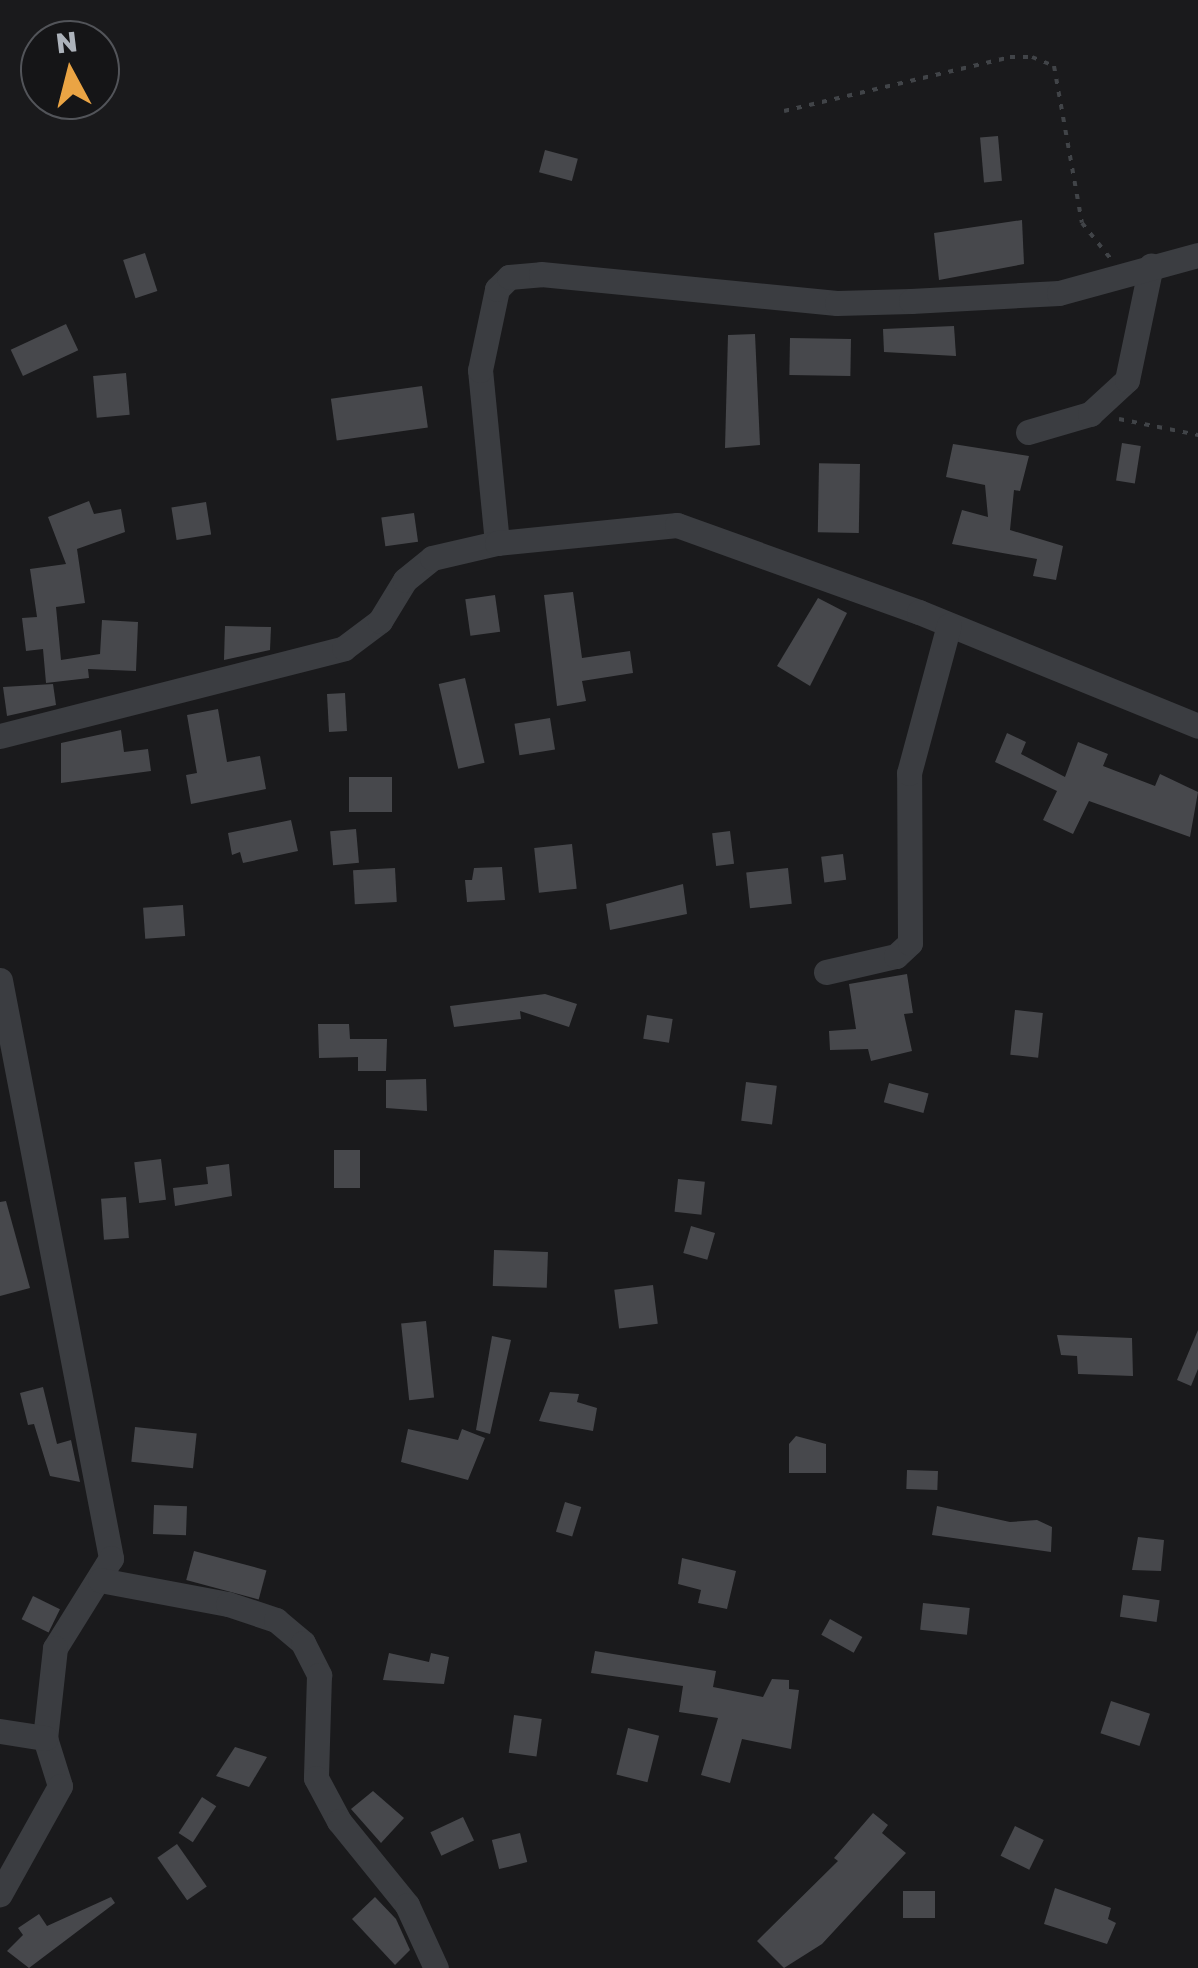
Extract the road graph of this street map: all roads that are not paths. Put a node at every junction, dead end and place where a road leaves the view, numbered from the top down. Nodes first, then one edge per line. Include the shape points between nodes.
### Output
1 (1198, 255) edge
2 (1151, 265) junction
3 (1028, 432) dead end
4 (498, 543) junction
5 (949, 624) junction
6 (1198, 726) edge
7 (0, 736) edge
8 (826, 972) dead end
9 (0, 980) edge
10 (100, 1580) junction
11 (0, 1730) edge
12 (45, 1738) junction
13 (0, 1894) edge
14 (436, 1968) edge

1 - 2 street
2 - 3 street via 1126,380 1090,414
2 - 4 street via 1059,293 837,302 541,274 509,277 497,289 480,370
4 - 5 street via 677,525
4 - 7 street via 432,558 405,580 380,621 344,648 214,687
5 - 6 street
5 - 8 street via 908,772 910,943 896,956
9 - 10 street via 111,1540
10 - 12 street via 55,1648
10 - 14 street via 228,1604 276,1620 303,1643 319,1675 316,1778 339,1821 407,1905
11 - 12 street
12 - 13 street via 60,1786

